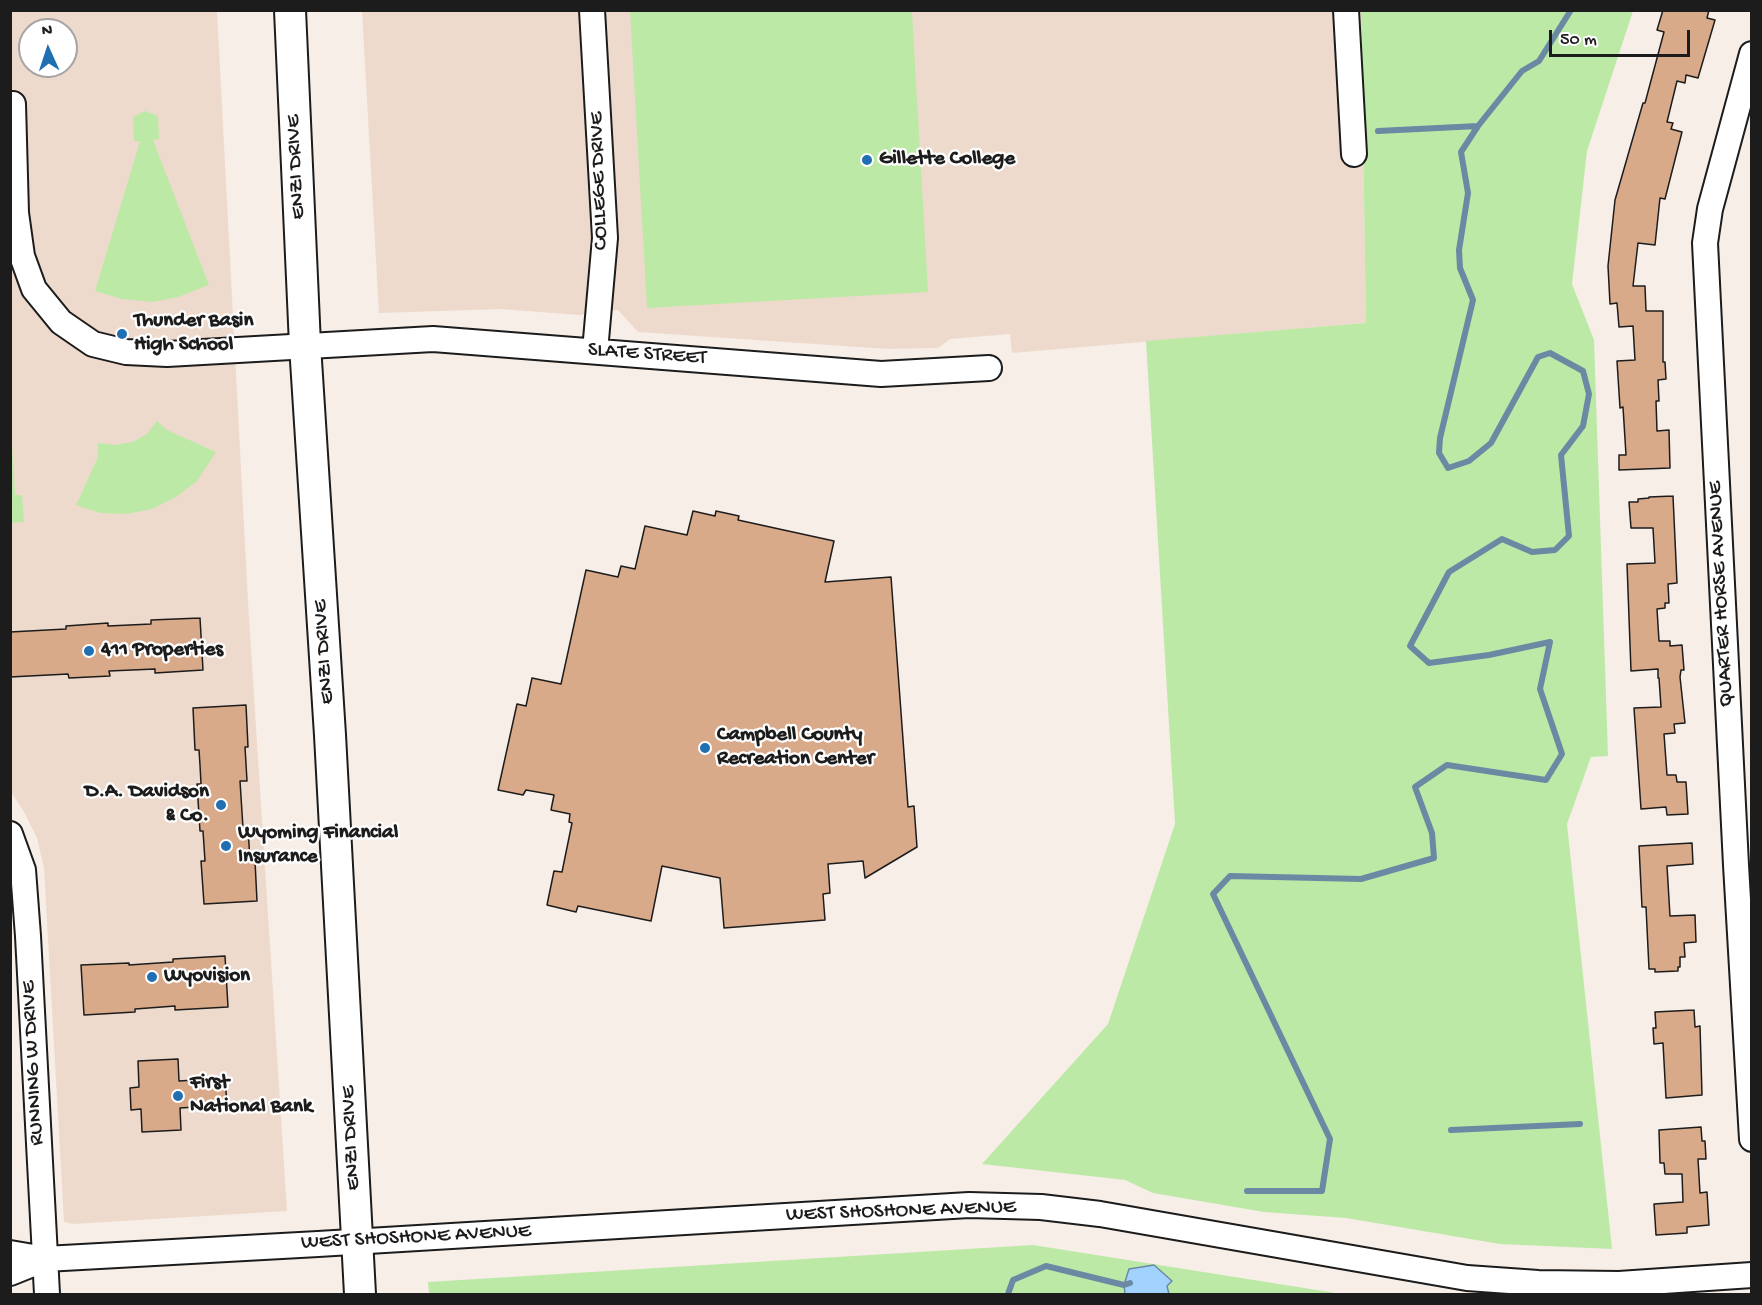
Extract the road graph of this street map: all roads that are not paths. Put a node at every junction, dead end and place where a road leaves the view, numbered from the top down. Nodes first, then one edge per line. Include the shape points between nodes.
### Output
1 (290, 10) edge
2 (592, 10) edge
3 (1346, 10) edge
4 (1752, 54) edge
5 (10, 104) edge
6 (1354, 154) dead end
7 (305, 345) junction
8 (595, 351) junction
9 (989, 368) dead end
10 (10, 834) edge
11 (1744, 865) edge
12 (1751, 1102) edge
13 (1752, 1139) edge
14 (358, 1242) junction
15 (10, 1253) edge
16 (45, 1259) junction
17 (10, 1273) edge
18 (1752, 1275) edge
19 (47, 1294) edge
20 (360, 1294) edge

1 - 7 main road, ENZI DRIVE
2 - 8 street, COLLEGE DRIVE via 605,238
3 - 6 street
4 - 11 street, QUARTER HORSE AVENUE via 1710,209 1705,243
5 - 7 street, SLATE STREET via 22,256 34,289 61,322 93,344 126,352 167,354
7 - 8 street, SLATE STREET via 433,339
7 - 14 main road, ENZI DRIVE
8 - 9 street, SLATE STREET via 881,374
10 - 16 street, RUNNING W DRIVE via 24,881
11 - 12 street, QUARTER HORSE AVENUE
12 - 13 street, QUARTER HORSE AVENUE
14 - 16 street, WEST SHOSHONE AVENUE
14 - 18 street, WEST SHOSHONE AVENUE via 969,1205 1100,1214 1467,1278 1619,1284
14 - 20 main road, ENZI DRIVE
15 - 16 street
16 - 17 street
16 - 19 street, RUNNING W DRIVE

